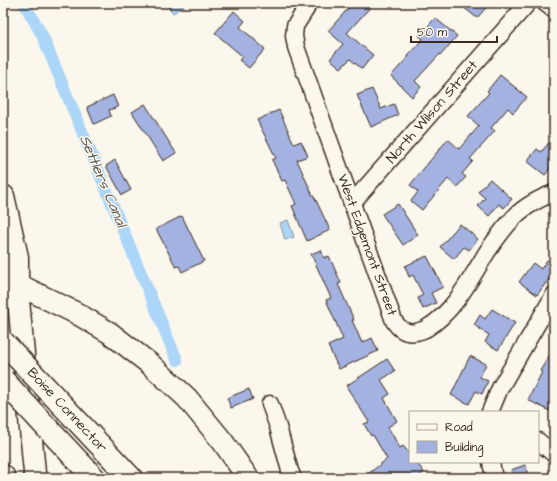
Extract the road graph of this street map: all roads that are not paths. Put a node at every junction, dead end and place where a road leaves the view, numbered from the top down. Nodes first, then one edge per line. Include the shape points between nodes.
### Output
1 (528, 3) edge
2 (306, 5) edge
3 (554, 193) edge
4 (3, 196) edge
5 (352, 203) junction
6 (10, 282) edge
7 (554, 295) edge
8 (3, 342) edge
9 (3, 380) edge
10 (270, 404) dead end
11 (490, 411) edge
12 (539, 442) edge
13 (554, 454) edge
14 (491, 463) edge
15 (35, 478) edge
16 (94, 478) edge
17 (131, 478) edge
18 (248, 478) edge
19 (293, 478) edge
20 (494, 478) edge

1 - 5 street, North Wilson Street
2 - 5 street, West Edgemont Street via 295,26 296,47
3 - 5 street, West Edgemont Street via 529,205 510,221 456,302 426,329 413,332 405,332 394,321
4 - 6 highway via 17,257
6 - 15 main road
6 - 18 main road via 76,313 110,333 150,364 188,398
7 - 11 street via 500,388
8 - 17 highway, Boise Connector, bridge
9 - 16 highway, Boise Connector, bridge
10 - 19 street
12 - 13 street
14 - 20 street

